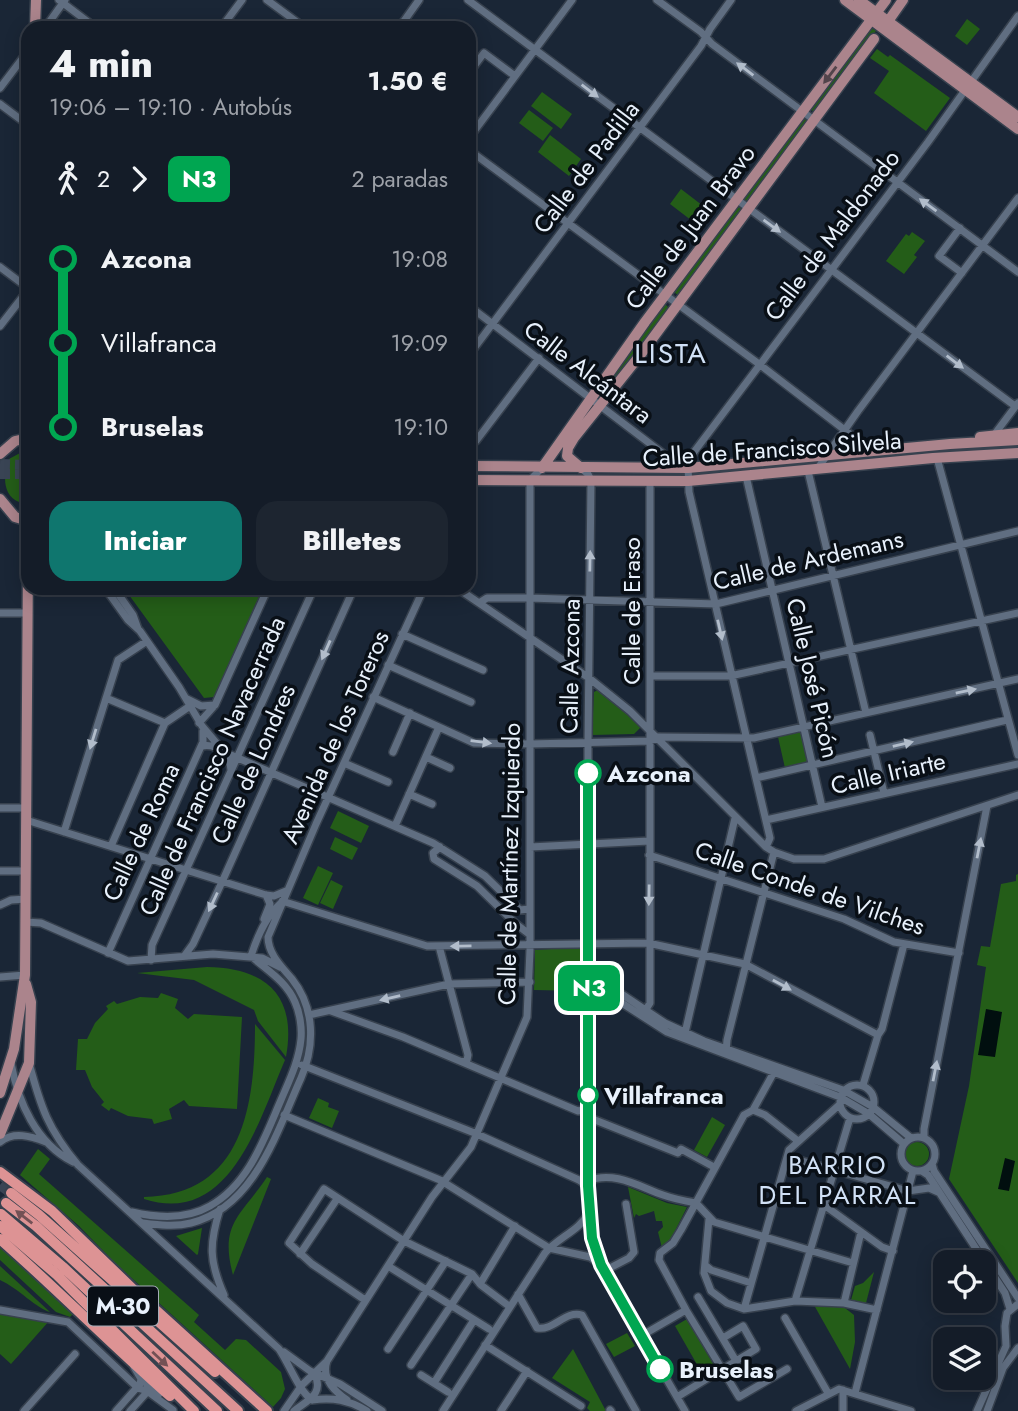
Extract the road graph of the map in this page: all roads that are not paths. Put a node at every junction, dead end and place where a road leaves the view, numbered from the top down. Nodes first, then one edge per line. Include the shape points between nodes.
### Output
1 (36, 0) edge
2 (242, 0) edge
3 (267, 0) edge
4 (419, 0) edge
5 (468, 0) edge
6 (572, 0) edge
7 (657, 0) edge
8 (731, 0) edge
9 (845, 0) edge
10 (859, 0) edge
11 (886, 0) edge
12 (904, 0) edge
13 (62, 1) edge
14 (874, 16) junction
15 (1018, 16) edge
16 (35, 21) edge
17 (49, 21) edge
18 (87, 21) edge
19 (226, 21) edge
20 (296, 21) edge
21 (404, 21) edge
22 (886, 24) junction
23 (705, 38) junction
24 (874, 39) joint
25 (535, 50) junction
26 (21, 60) edge
27 (476, 64) edge
28 (515, 76) junction
29 (967, 85) junction
30 (0, 88) edge
31 (0, 104) edge
32 (802, 112) junction
33 (1018, 117) edge
34 (21, 120) edge
35 (814, 121) junction
36 (639, 127) junction
37 (476, 129) edge
38 (1018, 129) edge
39 (476, 155) edge
40 (897, 181) junction
41 (1018, 198) edge
42 (737, 200) junction
43 (749, 209) junction
44 (568, 223) junction
45 (960, 228) junction
46 (983, 245) junction
47 (0, 267) edge
48 (831, 268) junction
49 (962, 272) junction
50 (1018, 272) edge
51 (21, 284) edge
52 (665, 296) junction
53 (21, 298) edge
54 (678, 305) junction
55 (476, 311) edge
56 (492, 324) junction
57 (0, 326) edge
58 (916, 333) junction
59 (476, 346) edge
60 (538, 359) junction
61 (758, 364) junction
62 (596, 401) junction
63 (1017, 404) edge
64 (845, 430) junction
65 (1018, 433) edge
66 (994, 435) junction
67 (21, 440) edge
68 (1018, 440) edge
69 (477, 441) dead end
70 (950, 444) junction
71 (1018, 447) edge
72 (872, 452) junction
73 (1018, 453) edge
74 (0, 454) edge
75 (826, 457) junction
76 (951, 457) junction
77 (937, 458) junction
78 (476, 466) edge
79 (542, 468) junction
80 (581, 468) junction
81 (686, 469) junction
82 (811, 471) junction
83 (746, 476) junction
84 (530, 480) junction
85 (591, 480) junction
86 (650, 481) junction
87 (688, 481) junction
88 (476, 482) edge
89 (0, 499) edge
90 (21, 518) edge
91 (1018, 531) edge
92 (960, 545) junction
93 (833, 576) junction
94 (773, 589) junction
95 (28, 595) edge
96 (111, 595) edge
97 (119, 595) edge
98 (265, 595) edge
99 (311, 595) edge
100 (351, 595) edge
101 (421, 595) edge
102 (467, 595) edge
103 (529, 598) junction
104 (590, 599) junction
105 (649, 601) junction
106 (479, 603) junction
107 (714, 604) junction
108 (0, 613) edge
109 (28, 613) junction
110 (1018, 613) edge
111 (981, 622) junction
112 (138, 629) junction
113 (402, 634) junction
114 (530, 638) junction
115 (146, 641) junction
116 (852, 651) junction
117 (789, 664) junction
118 (388, 665) junction
119 (483, 670) dead end
120 (650, 676) junction
121 (730, 676) junction
122 (589, 678) junction
123 (1018, 679) edge
124 (998, 684) junction
125 (373, 697) junction
126 (106, 698) junction
127 (471, 702) dead end
128 (189, 703) junction
129 (215, 705) junction
130 (410, 713) junction
131 (866, 713) junction
132 (1007, 720) junction
133 (822, 722) junction
134 (165, 723) junction
135 (201, 725) junction
136 (804, 726) junction
137 (439, 727) junction
138 (649, 729) junction
139 (870, 735) dead end
140 (1015, 735) edge
141 (658, 737) junction
142 (747, 739) junction
143 (650, 741) junction
144 (588, 742) junction
145 (530, 744) junction
146 (202, 746) junction
147 (224, 751) junction
148 (874, 751) junction
149 (393, 752) dead end
150 (1018, 755) edge
151 (238, 757) junction
152 (426, 757) junction
153 (831, 760) junction
154 (344, 763) junction
155 (813, 764) junction
156 (1018, 764) edge
157 (450, 768) dead end
158 (231, 771) junction
159 (270, 771) junction
160 (757, 778) junction
161 (388, 782) dead end
162 (884, 793) junction
163 (409, 794) junction
164 (1018, 796) edge
165 (328, 797) junction
166 (432, 804) dead end
167 (987, 806) junction
168 (822, 807) junction
169 (0, 808) edge
170 (27, 808) junction
171 (735, 818) junction
172 (26, 820) junction
173 (766, 820) junction
174 (395, 826) junction
175 (65, 832) junction
176 (649, 841) junction
177 (589, 843) junction
178 (111, 846) junction
179 (440, 847) junction
180 (530, 847) junction
181 (766, 847) junction
182 (774, 852) junction
183 (649, 855) junction
184 (150, 859) junction
185 (0, 871) edge
186 (26, 871) junction
187 (186, 871) junction
188 (721, 878) junction
189 (222, 882) junction
190 (287, 890) junction
191 (763, 892) junction
192 (266, 895) junction
193 (26, 899) junction
194 (282, 902) junction
195 (0, 905) edge
196 (529, 909) junction
197 (520, 910) junction
198 (26, 922) junction
199 (516, 924) junction
200 (260, 933) junction
201 (529, 933) junction
202 (648, 943) junction
203 (589, 944) junction
204 (904, 944) junction
205 (530, 945) junction
206 (439, 946) junction
207 (108, 953) junction
208 (959, 953) junction
209 (185, 955) junction
210 (251, 956) junction
211 (703, 956) junction
212 (151, 960) junction
213 (589, 964) junction
214 (745, 964) junction
215 (281, 967) junction
216 (25, 975) junction
217 (0, 977) edge
218 (530, 982) junction
219 (449, 984) junction
220 (589, 996) junction
221 (362, 1004) junction
222 (331, 1011) junction
223 (645, 1011) junction
224 (309, 1015) junction
225 (362, 1022) junction
226 (685, 1033) junction
227 (878, 1035) junction
228 (725, 1048) junction
229 (728, 1056) junction
230 (11, 1062) junction
231 (463, 1062) junction
232 (29, 1063) junction
233 (295, 1066) junction
234 (306, 1066) junction
235 (774, 1072) junction
236 (501, 1079) junction
237 (287, 1084) junction
238 (863, 1085) junction
239 (17, 1092) junction
240 (0, 1093) edge
241 (841, 1098) junction
242 (588, 1109) junction
243 (753, 1110) junction
244 (871, 1111) junction
245 (284, 1115) junction
246 (850, 1118) junction
247 (588, 1121) junction
248 (0, 1134) edge
249 (477, 1134) junction
250 (911, 1138) junction
251 (924, 1138) junction
252 (798, 1141) junction
253 (0, 1142) edge
254 (46, 1142) junction
255 (904, 1144) junction
256 (788, 1157) junction
257 (932, 1164) junction
258 (78, 1165) junction
259 (714, 1167) junction
260 (836, 1171) junction
261 (913, 1171) junction
262 (922, 1171) junction
263 (0, 1172) edge
264 (445, 1182) junction
265 (588, 1183) junction
266 (908, 1191) junction
267 (938, 1192) junction
268 (227, 1194) junction
269 (337, 1199) junction
270 (696, 1203) junction
271 (626, 1204) dead end
272 (824, 1205) junction
273 (219, 1210) junction
274 (129, 1212) junction
275 (589, 1212) junction
276 (709, 1219) junction
277 (1, 1220) edge
278 (143, 1223) junction
279 (514, 1226) junction
280 (861, 1232) junction
281 (764, 1238) junction
282 (0, 1239) edge
283 (404, 1241) junction
284 (549, 1248) junction
285 (809, 1251) junction
286 (893, 1251) junction
287 (300, 1254) junction
288 (446, 1261) junction
289 (853, 1263) junction
290 (705, 1265) junction
291 (388, 1266) junction
292 (603, 1268) junction
293 (472, 1274) junction
294 (97, 1283) junction
295 (751, 1283) junction
296 (480, 1284) junction
297 (427, 1290) junction
298 (519, 1294) junction
299 (698, 1297) dead end
300 (1018, 1297) edge
301 (225, 1299) junction
302 (365, 1300) junction
303 (795, 1301) junction
304 (844, 1303) junction
305 (450, 1304) junction
306 (1018, 1304) edge
307 (510, 1307) junction
308 (744, 1309) junction
309 (1010, 1309) junction
310 (0, 1310) edge
311 (686, 1310) junction
312 (877, 1310) junction
313 (785, 1318) dead end
314 (474, 1320) junction
315 (489, 1329) dead end
316 (1006, 1333) junction
317 (641, 1336) junction
318 (723, 1338) junction
319 (485, 1345) junction
320 (1018, 1345) edge
321 (279, 1349) junction
322 (388, 1349) dead end
323 (75, 1354) dead end
324 (126, 1358) junction
325 (327, 1361) junction
326 (736, 1361) junction
327 (411, 1365) dead end
328 (722, 1369) junction
329 (788, 1369) dead end
330 (527, 1371) junction
331 (314, 1373) junction
332 (421, 1375) dead end
333 (327, 1377) junction
334 (141, 1379) junction
335 (227, 1382) junction
336 (434, 1383) junction
337 (138, 1388) junction
338 (300, 1388) junction
339 (150, 1390) junction
340 (843, 1390) junction
341 (448, 1392) dead end
342 (855, 1392) junction
343 (828, 1393) junction
344 (129, 1397) junction
345 (677, 1397) junction
346 (312, 1400) junction
347 (349, 1401) junction
348 (136, 1404) junction
349 (582, 1406) dead end
350 (27, 1410) edge
351 (288, 1410) edge
352 (116, 1411) edge
353 (130, 1411) edge
354 (187, 1411) edge
355 (194, 1411) edge
356 (217, 1411) edge
357 (238, 1411) edge
358 (259, 1411) edge
359 (267, 1411) edge
360 (367, 1411) edge
361 (383, 1411) edge
362 (443, 1411) edge
363 (501, 1411) edge
364 (636, 1411) edge
365 (685, 1411) edge
366 (796, 1411) edge
367 (843, 1411) edge
368 (911, 1411) edge
369 (977, 1411) edge
370 (987, 1411) edge

1 - 16 main road
2 - 19 street
3 - 20 street
4 - 21 street
5 - 25 street
6 - 25 street
7 - 23 street
8 - 23 street, Calle de Padilla
9 - 14 main road
10 - 14 main road
11 - 14 main road, Calle de Juan Bravo
12 - 22 main road, Calle de Juan Bravo
13 - 17 street
13 - 18 street
14 - 22 main road
14 -> 32 main road, Calle de Juan Bravo
15 - 29 street, Calle de Maldonado
22 - 24 street, Calle de Juan Bravo
22 - 29 main road
32 -> 23 street
23 - 36 street, Calle de Padilla
24 - 35 main road, Calle de Juan Bravo
25 - 28 street
25 -> 36 street
26 - 30 street
27 - 28 street via 484,53
28 - 37 street
29 - 33 main road
29 - 38 main road
29 - 40 street, Calle de Maldonado
31 - 34 street
32 - 35 street
32 - 42 main road, Calle de Juan Bravo
35 - 40 street
35 - 43 main road, Calle de Juan Bravo
36 - 42 street
36 - 44 street, Calle de Padilla
39 - 44 street
45 -> 40 street
40 - 48 street, Calle de Maldonado
41 - 46 street
42 - 43 street
42 - 52 main road, Calle de Juan Bravo
43 -> 48 street
43 - 54 main road, Calle de Juan Bravo
44 - 52 street
44 - 56 street, Calle de Padilla
45 - 46 street
45 - 49 street via 939,256
46 - 49 street
46 - 50 street
47 - 51 street
48 - 58 street
48 - 61 street, Calle de Maldonado
49 - 58 street
52 - 54 street
52 - 62 main road, Calle de Juan Bravo
53 - 57 street
54 - 61 street
54 - 62 main road, Calle de Juan Bravo
55 - 56 street, Calle Alcántara
56 - 59 street, Calle de Padilla
56 - 60 street, Calle Alcántara
58 -> 63 street
58 - 64 street
60 - 62 street, Calle Alcántara
60 - 69 street
61 - 64 street
61 - 81 street, Calle de Maldonado
62 - 79 main road, Calle de Juan Bravo
62 - 80 main road, Calle de Juan Bravo via 568,448 567,456
62 - 81 street, Calle Alcántara
63 - 66 street
64 - 72 street
64 - 75 street
65 - 66 main road, Calle de Francisco Silvela
66 - 70 main road, Calle de Francisco Silvela
67 - 74 main road
68 - 70 main road, Calle de Francisco Silvela
70 - 72 main road, Calle de Francisco Silvela
71 - 76 main road, Calle de Francisco Silvela
72 - 75 main road, Calle de Francisco Silvela
73 - 76 main road, Calle de Francisco Silvela
75 - 81 main road, Calle de Francisco Silvela
75 - 82 street
76 - 77 main road, Calle de Francisco Silvela
77 - 82 main road, Calle de Francisco Silvela
77 - 92 street
78 - 79 main road, Calle de Francisco Silvela
79 - 80 main road, Calle de Francisco Silvela
79 - 84 street, Calle de Juan Bravo
80 - 81 main road, Calle de Francisco Silvela
80 - 85 street
81 - 87 street, Calle de Maldonado
82 - 83 main road, Calle de Francisco Silvela
82 - 93 street
83 - 87 main road, Calle de Francisco Silvela
83 - 94 street, Calle José Picón
84 - 85 main road, Calle de Francisco Silvela
84 - 88 main road, Calle de Francisco Silvela
84 - 103 street, Calle de Martínez Izquierdo
85 - 86 main road, Calle de Francisco Silvela
104 -> 85 street, Calle Azcona
86 - 87 main road, Calle de Francisco Silvela
86 - 105 street, Calle de Eraso
87 - 107 street, Calle de Maldonado
89 - 90 main road
91 - 92 street, Calle de Ardemans
92 - 93 street, Calle de Ardemans
92 - 111 street
93 - 94 street, Calle de Ardemans
93 - 116 street
94 - 107 street, Calle de Ardemans
94 - 117 street, Calle José Picón
95 - 109 main road
96 - 112 street
97 - 112 street
98 - 129 street
99 - 151 street, Calle de Francisco Navacerrada
100 -> 159 street, Calle de Londres
101 - 113 street, Avenida de los Toreros
102 - 106 street
103 - 104 street, Calle de Ardemans
103 - 106 street, Calle de Ardemans via 487,598
103 - 114 street, Calle de Martínez Izquierdo
104 - 105 street, Calle de Ardemans
104 - 122 street, Calle Azcona
105 - 107 street, Calle de Ardemans
105 - 120 street, Calle de Eraso
106 - 114 street
107 -> 121 street, Calle de Maldonado
108 - 109 street
109 - 170 main road
110 - 111 street
111 - 116 street
111 - 124 street
112 - 115 street
113 - 118 street, Avenida de los Toreros
113 - 119 street
114 - 122 street
114 - 145 street, Calle de Martínez Izquierdo
115 - 126 street via 118,660
115 - 128 street
116 - 117 street
116 - 131 street
117 - 121 street
117 - 136 street, Calle José Picón
118 - 125 street, Avenida de los Toreros
118 - 127 street
120 - 121 street
120 - 138 street, Calle de Eraso
121 - 142 street, Calle de Maldonado
122 - 138 street
122 - 144 street, Calle Azcona
123 - 124 street
131 -> 124 street
124 - 132 street
125 - 130 street
125 - 154 street, Avenida de los Toreros
126 - 134 street
126 -> 175 street
128 - 129 street
128 - 134 street
128 - 135 street
129 - 135 street
130 - 137 street
130 - 149 street
131 - 133 street
132 - 140 street
148 -> 132 street
133 - 136 street
133 - 153 street
134 - 178 street
135 - 146 street, Calle de Roma
135 - 147 street
136 - 142 street
136 - 155 street, Calle José Picón
137 -> 145 street via 474,743
137 - 152 street
138 - 141 street
138 - 143 street, Calle de Eraso
139 - 148 street
140 - 150 street
141 - 142 street
141 - 143 street
141 - 171 street
142 - 160 street, Calle de Maldonado
143 - 144 street
143 - 176 street, Calle de Eraso
144 - 145 street
144 - 177 street, Calle Azcona
145 - 180 street, Calle de Martínez Izquierdo
146 - 147 street
146 - 184 street, Calle de Roma
147 - 151 street
147 - 158 street
148 - 153 street
148 - 162 street
151 - 158 street, Calle de Francisco Navacerrada
151 - 159 street
152 - 157 street
152 - 163 street
153 - 155 street
154 - 161 street
154 - 165 street, Avenida de los Toreros
155 - 160 street
155 - 168 street, Calle José Picón
156 - 162 street, Calle Iriarte
158 - 187 street, Calle de Francisco Navacerrada
159 - 165 street
159 - 189 street, Calle de Londres
160 - 173 street, Calle de Maldonado
162 - 168 street, Calle Iriarte
163 - 166 street
163 - 174 street
164 - 167 street
165 - 174 street
165 - 190 street, Avenida de los Toreros
167 - 182 street via 824,859 801,860
208 -> 167 street
168 - 173 street, Calle Iriarte
169 - 170 street
170 - 172 main road
171 - 181 street
171 - 188 street
172 - 175 street
172 - 186 main road
173 - 181 street, Calle de Maldonado via 770,838
174 - 179 street
175 - 178 street
176 - 177 street
176 - 183 street, Calle de Eraso
177 - 180 street
177 - 203 street, Calle Azcona
178 - 184 street
179 - 197 street via 485,876
179 - 199 street via 433,859 477,886
180 - 196 street, Calle de Martínez Izquierdo
181 - 182 street
182 - 191 street
183 - 188 street, Calle Conde de Vilches
183 -> 202 street, Calle de Eraso
184 - 187 street
184 - 207 street, Calle de Roma
185 - 186 street
186 - 193 main road
187 - 189 street
187 - 212 street, Calle de Francisco Navacerrada via 152,945
188 - 191 street, Calle Conde de Vilches
188 - 211 street
189 - 192 street
189 -> 209 street, Calle de Londres
190 - 192 street
190 - 194 street, Avenida de los Toreros
191 - 204 street, Calle Conde de Vilches
191 - 214 street
192 - 200 street via 270,904
193 - 195 street
193 - 198 main road
194 - 200 street, Avenida de los Toreros
194 - 206 street via 420,946
194 - 215 street, Avenida de los Toreros via 268,937
196 - 197 street
196 - 201 street, Calle de Martínez Izquierdo
197 - 199 street via 523,920
198 - 207 street via 41,923
198 - 216 main road
199 - 201 street
200 - 210 street, Avenida de los Toreros
201 - 205 street, Calle de Martínez Izquierdo
202 - 203 street
202 - 211 street
202 - 223 street, Calle de Eraso via 650,1003
203 - 205 street
203 - 213 street, Calle Azcona
204 - 208 street, Calle Conde de Vilches
204 - 227 street
205 -> 206 street
205 - 218 street, Calle de Martínez Izquierdo
206 - 219 street
207 - 212 street via 128,961
251 -> 208 street
209 - 210 street
209 - 212 street
210 - 215 street
210 - 233 street via 282,982 296,1003 301,1039
211 - 214 street
211 - 226 street
213 - 220 street, Calle Azcona
213 - 223 street
214 -> 227 street
214 - 228 street
215 - 224 street, Avenida de los Toreros via 302,994
216 - 217 street
216 - 230 main road
216 - 232 main road via 30,1002
218 - 219 street
218 - 236 street, Calle de Martínez Izquierdo via 527,1017
219 -> 221 street
219 - 231 street via 468,1055
220 - 229 street via 603,991 667,1032
220 - 242 street, Calle Azcona
221 - 222 street
221 - 225 street
222 - 224 street
222 - 225 street
223 - 226 street
224 - 234 street, Avenida de los Toreros via 311,1042
225 - 231 street
226 - 228 street
227 - 238 street
228 - 229 street
228 - 241 street
229 - 235 street
230 - 239 street
230 - 240 main road
231 - 236 street
232 - 239 main road
232 - 258 street via 49,1126
233 - 234 street
233 - 237 street
234 - 245 street, Avenida de los Toreros
234 - 249 street
235 - 241 street
235 - 243 street
236 - 242 street via 578,1111
236 - 249 street, Calle de Martínez Izquierdo
237 - 245 street
237 - 268 street via 253,1160
238 - 241 street via 854,1084
238 - 244 street via 873,1096
239 - 248 main road
239 - 254 street
241 - 244 street
241 - 246 street via 843,1113
241 - 252 street
242 - 247 street, Calle Azcona
243 - 252 street
243 - 259 street via 741,1119
244 - 246 street via 859,1119
244 - 250 street
244 - 255 street
245 - 264 street
245 - 273 street, Avenida de los Toreros via 260,1166 237,1196
246 - 260 street
247 - 259 street via 678,1153 681,1149
247 - 265 street, Calle Azcona
249 - 264 street, Calle de Martínez Izquierdo
249 - 265 street
250 - 251 street
250 - 255 street
251 - 257 street via 934,1149
252 - 256 street
253 - 254 street via 17,1136
254 - 258 street
255 - 261 street via 901,1158
256 - 260 street
256 - 281 street
257 - 262 street
257 - 300 street
258 - 274 street
259 - 270 street
260 - 266 street
260 - 272 street
261 - 262 street
261 - 266 street
262 - 267 street
263 - 359 highway via 52,1211
264 - 279 street
264 - 283 street, Calle de Martínez Izquierdo
265 - 270 street via 596,1178 623,1180
265 - 275 street, Calle Azcona
266 - 267 street via 929,1188
266 - 286 street
267 - 309 street via 1005,1293
268 - 273 street
268 - 274 street via 200,1212 175,1217
269 - 283 street
269 - 287 street
269 - 287 street via 324,1189 289,1243
270 - 276 street
270 - 311 street via 659,1259
271 - 292 street via 634,1252
272 - 280 street
272 - 285 street
273 - 278 street, Avenida de los Toreros via 191,1223
273 - 301 street via 211,1259
274 - 278 street
275 - 284 street via 580,1225
275 - 292 street, Calle Azcona
276 - 281 street
276 - 290 street
277 - 355 highway, M-30
277 -> 356 highway, M-30 via 63,1267
278 - 301 street
279 - 284 street
279 - 296 street
280 - 286 street
280 - 289 street
281 - 285 street
281 - 295 street
282 - 324 highway
283 - 288 street
283 - 291 street, Calle de Martínez Izquierdo
284 - 292 street via 590,1257
284 - 298 street
285 - 289 street
285 - 303 street
286 - 312 street
287 - 302 street
288 - 293 street
288 - 297 street
289 - 304 street
290 - 295 street
290 - 308 street via 708,1285 717,1297
291 - 297 street
291 - 302 street, Calle de Martínez Izquierdo
292 - 317 street, Calle Azcona
293 - 296 street
293 - 305 street
294 - 335 highway, M-30
294 -> 335 highway, M-30 via 8,1198 39,1215
294 - 357 highway, M-30
295 - 308 street
296 - 307 street
297 - 305 street
297 - 322 street
298 - 307 street
298 - 364 street via 537,1328 546,1329 572,1314 582,1315
299 - 318 street
301 - 321 street
302 - 325 street, Calle de Martínez Izquierdo
303 - 304 street
303 - 308 street
304 - 312 street
305 - 314 street
305 - 327 street
306 - 309 street
307 - 319 street
309 - 316 street
310 - 337 street via 68,1322
311 - 317 street
311 - 328 street
312 - 342 street
313 - 343 street
314 - 315 street
314 - 336 street
316 - 320 street
316 - 369 street via 1006,1346
317 - 345 street, Calle Azcona
318 - 326 street
318 - 326 street via 743,1326 756,1349
319 - 330 street
319 - 362 street
320 - 370 street via 1003,1368
321 - 331 street
321 - 338 street
323 - 350 street
324 - 334 street
324 - 354 highway
325 - 331 street, Calle de Martínez Izquierdo
325 - 333 street
326 - 328 street
328 - 329 street via 738,1397
328 - 345 street
330 - 349 street
330 - 363 street
331 - 333 street
331 - 338 street, Calle de Martínez Izquierdo
331 - 346 street via 318,1386
332 - 336 street
333 - 347 street
333 - 361 street
334 - 337 street
334 - 339 street
335 - 358 highway, M-30
336 - 341 street
337 - 339 street
337 - 344 street
338 - 346 street
338 - 351 street, Calle de Martínez Izquierdo
339 - 348 street
340 - 342 street
340 - 343 street
340 - 367 street
342 - 368 street
343 - 366 street
344 - 348 street
344 - 352 street
345 - 365 street, Calle Azcona
346 - 347 street
346 - 351 street, Calle de Martínez Izquierdo
347 - 360 street
348 - 353 street

